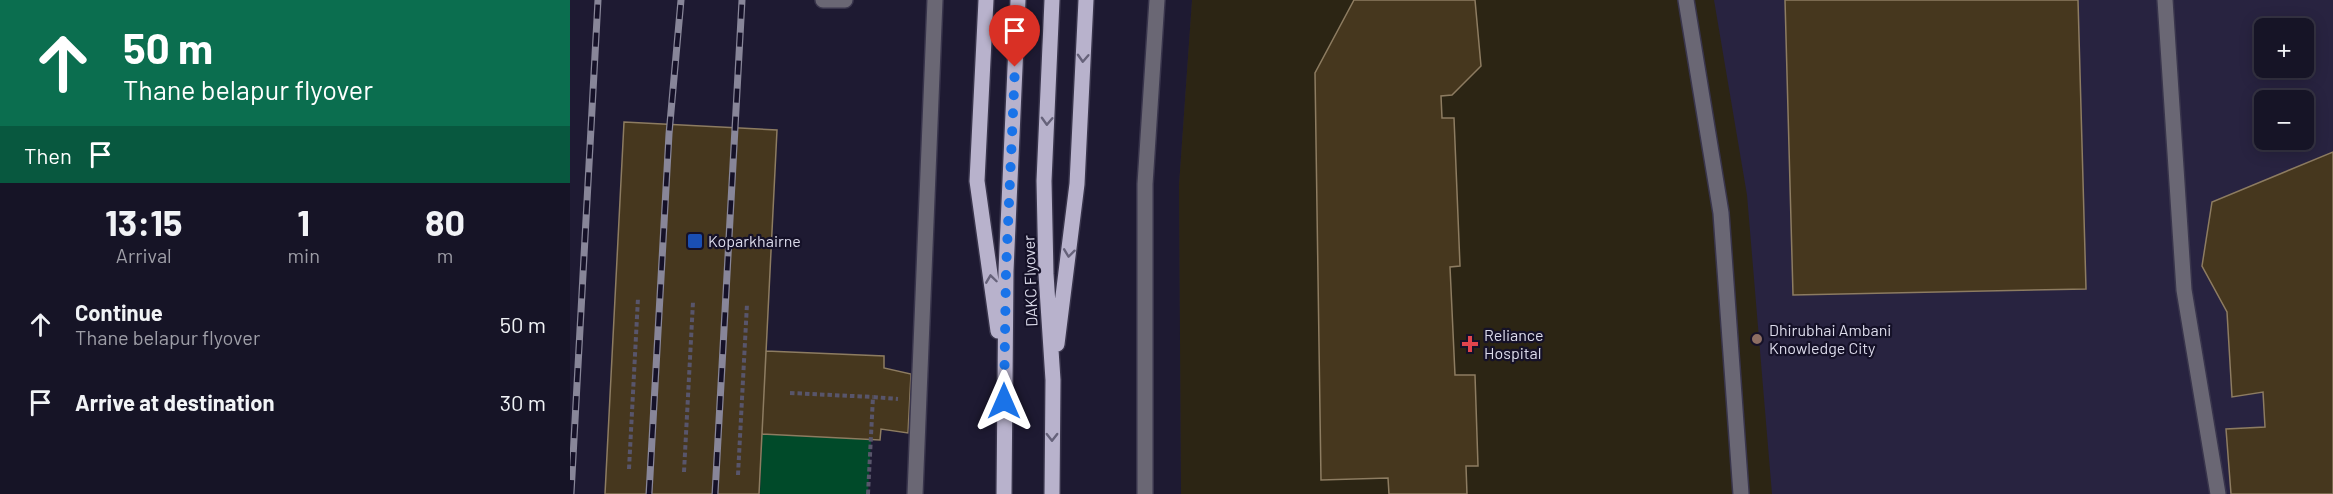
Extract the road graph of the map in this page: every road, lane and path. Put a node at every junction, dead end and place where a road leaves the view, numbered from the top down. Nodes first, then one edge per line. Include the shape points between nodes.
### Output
1 (823, 0) edge
2 (845, 0) edge
3 (935, 0) edge
4 (986, 0) edge
5 (1018, 0) edge
6 (1052, 0) edge
7 (1086, 0) edge
8 (1156, 0) edge
9 (1686, 0) edge
10 (2165, 0) edge
11 (638, 298) dead end
12 (693, 302) dead end
13 (747, 304) dead end
14 (1005, 378) junction
15 (1053, 380) junction
16 (790, 393) dead end
17 (873, 398) junction
18 (919, 400) junction
19 (629, 469) dead end
20 (684, 472) dead end
21 (738, 475) dead end
22 (868, 494) edge
23 (915, 494) edge
24 (1004, 494) edge
25 (1052, 494) edge
26 (1145, 494) edge
27 (1741, 494) edge
28 (2218, 494) edge

1 - 2 street
3 - 18 street
14 -> 4 main road via 977,181
5 - 14 main road, DAKC Flyover
6 -> 15 main road, DAKC Flyover via 1044,181
7 -> 15 main road via 1077,184
8 - 26 street via 1145,184
9 - 27 street via 1721,213
10 - 28 street via 2184,290
11 - 19 path
12 - 20 path
13 - 21 path
14 - 24 main road
15 -> 25 main road
16 - 17 path
17 - 18 path
17 - 22 path
18 - 23 street

